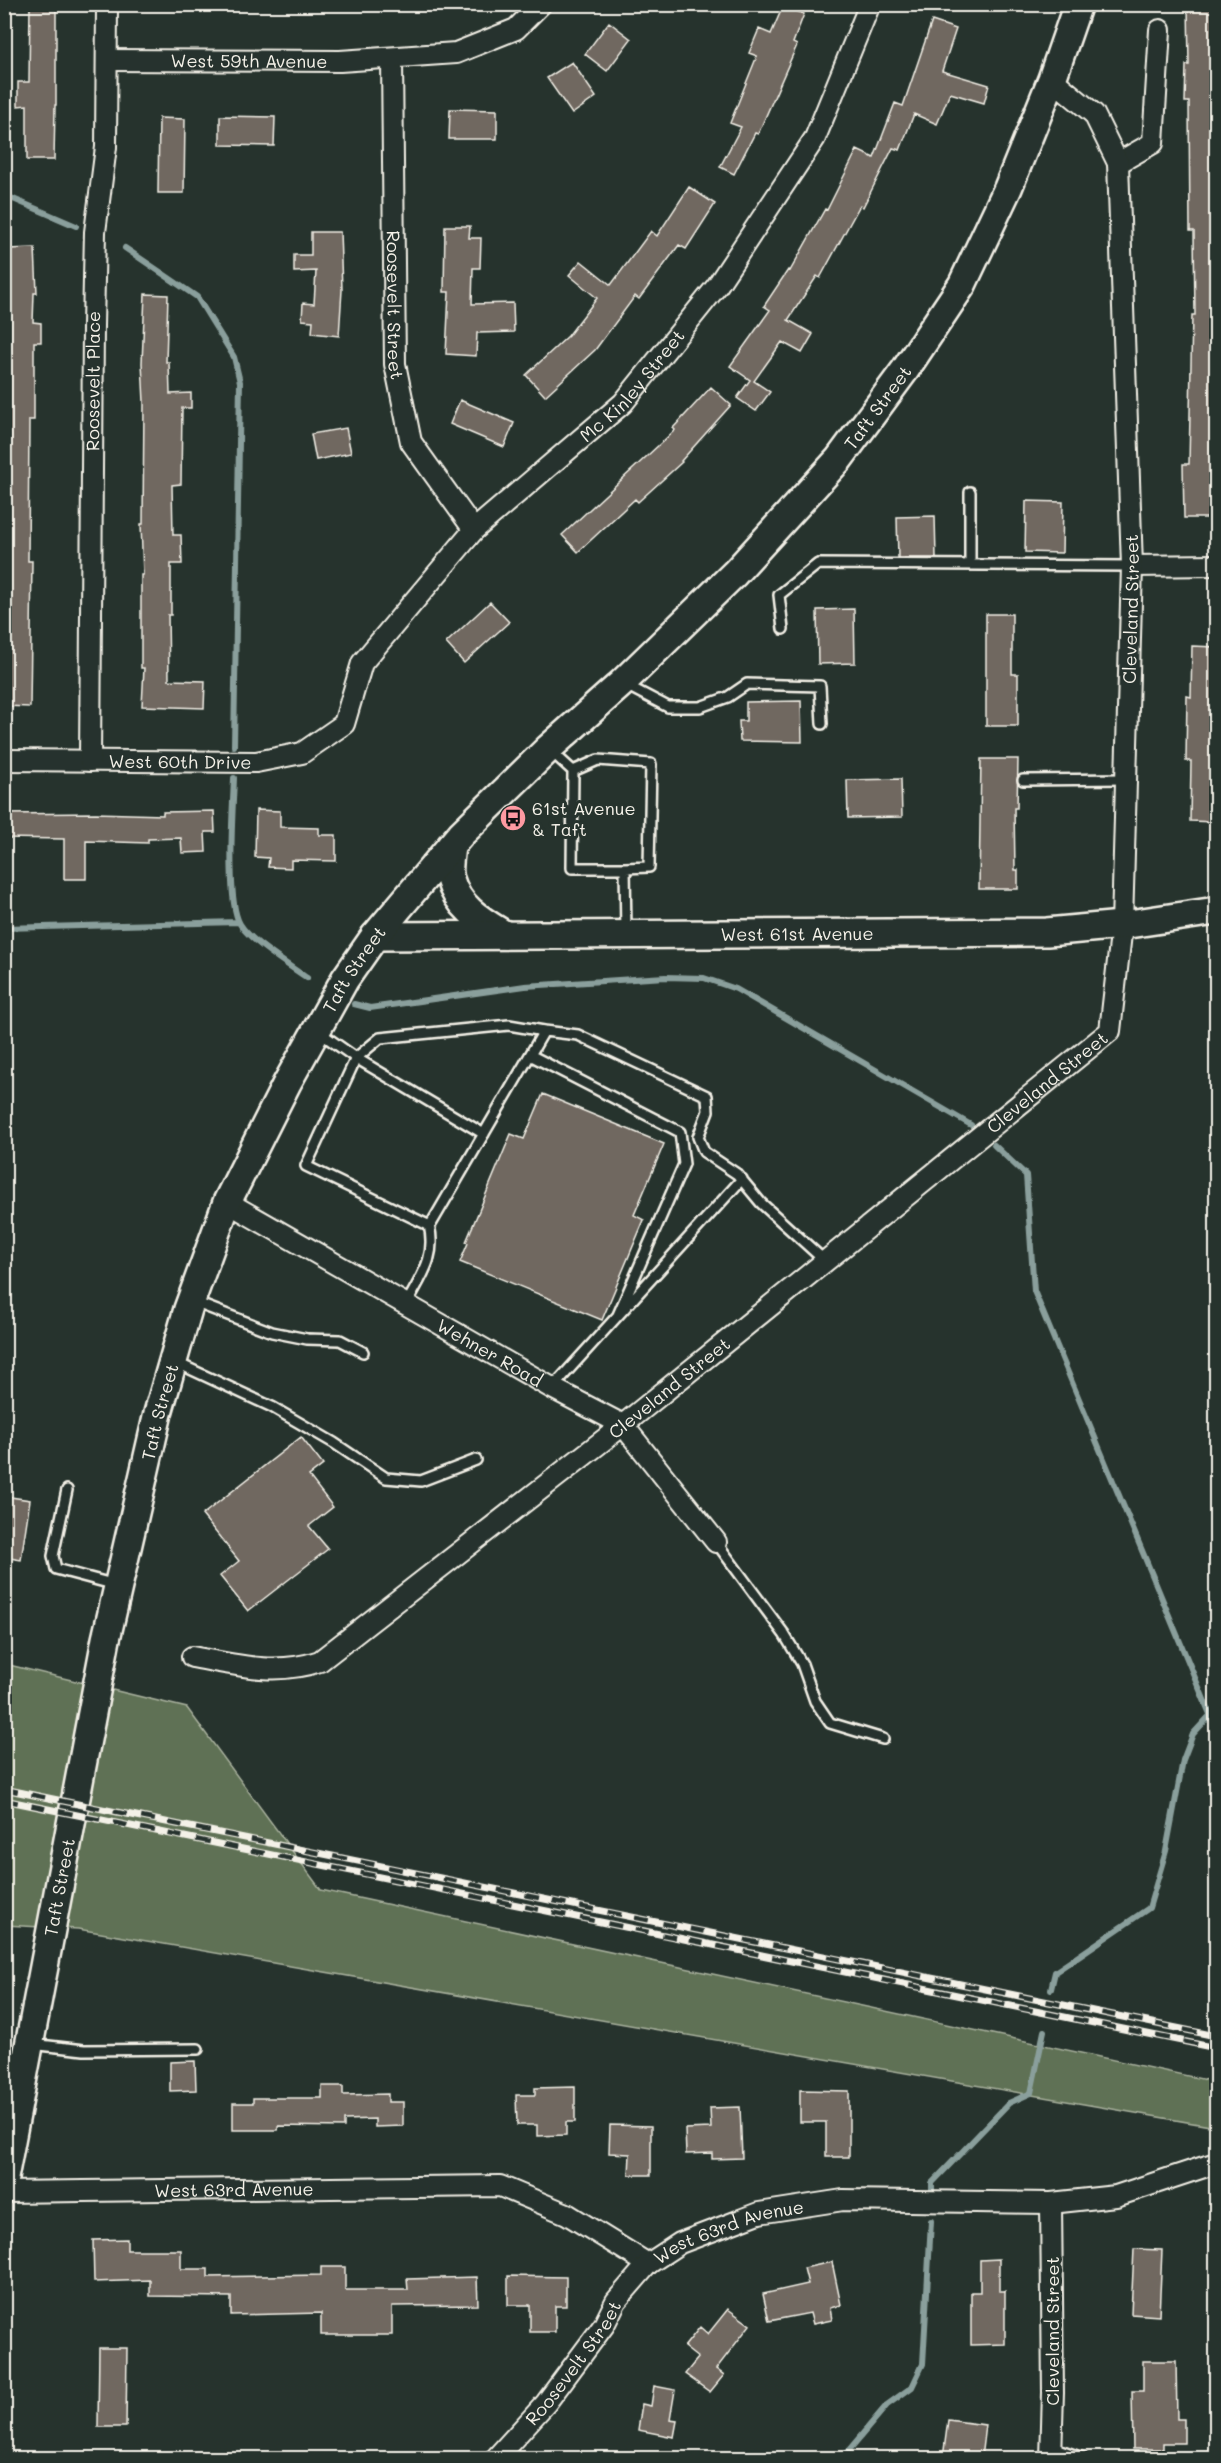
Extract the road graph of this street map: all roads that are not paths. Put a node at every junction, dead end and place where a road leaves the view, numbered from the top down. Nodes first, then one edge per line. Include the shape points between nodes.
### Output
1 (107, 4) edge
2 (541, 4) edge
3 (870, 4) edge
4 (1078, 4) edge
5 (1160, 30) dead end
6 (392, 59) junction
7 (106, 60) junction
8 (1052, 79) junction
9 (1118, 163) junction
10 (970, 492) dead end
11 (474, 531) junction
12 (970, 565) junction
13 (1132, 566) junction
14 (1216, 566) edge
15 (783, 629) dead end
16 (622, 683) junction
17 (344, 724) joint
18 (822, 724) dead end
19 (557, 741) junction
20 (4, 760) edge
21 (90, 761) junction
22 (573, 771) junction
23 (1126, 779) junction
24 (1023, 780) dead end
25 (451, 846) junction
26 (625, 868) junction
27 (1216, 911) edge
28 (1122, 925) junction
29 (626, 935) junction
30 (375, 936) junction
31 (506, 936) junction
32 (317, 1030) junction
33 (544, 1031) junction
34 (530, 1055) junction
35 (356, 1058) junction
36 (484, 1134) junction
37 (742, 1179) junction
38 (228, 1202) junction
39 (429, 1225) junction
40 (825, 1261) junction
41 (191, 1301) junction
42 (406, 1305) junction
43 (618, 1315) junction
44 (363, 1352) dead end
45 (173, 1362) junction
46 (552, 1388) junction
47 (623, 1425) junction
48 (476, 1460) dead end
49 (67, 1490) dead end
50 (716, 1542) joint
51 (119, 1586) junction
52 (192, 1657) dead end
53 (883, 1739) dead end
54 (28, 2044) junction
55 (198, 2049) dead end
56 (12, 2084) edge
57 (1216, 2163) edge
58 (4, 2178) edge
59 (4, 2192) edge
60 (1051, 2203) junction
61 (648, 2264) junction
62 (1051, 2453) edge
63 (496, 2458) edge
64 (1083, 2458) edge

1 - 7 street, Roosevelt Place
2 - 6 street, West 59th Avenue via 516,29 456,53
3 - 11 street, Mc Kinley Street via 815,138 717,286 623,403
4 - 8 main road, Taft Street
5 - 9 street via 1153,143
6 - 7 street, West 59th Avenue
6 - 11 street, Roosevelt Street via 395,364 411,442
7 - 21 street, Roosevelt Place via 106,147 96,232 93,326
8 - 9 street, Cleveland Street via 1094,114
8 - 16 main road, Taft Street via 1008,188 962,285 905,370 823,477 735,573
9 - 13 street, Cleveland Street
10 - 12 lane
11 - 17 street, Mc Kinley Street via 362,663
12 - 13 lane
12 - 15 lane via 818,564 779,595
13 - 14 street
13 - 23 street, Cleveland Street
16 - 18 lane via 668,707 700,707 728,697 747,684 820,686
16 - 19 main road, Taft Street
17 - 21 street, West 60th Drive via 302,753 256,762
19 - 22 lane
19 - 25 main road, Taft Street
20 - 21 street, West 60th Drive
22 - 26 lane via 572,868
22 - 26 lane via 598,760 651,764 649,867
23 - 24 lane
23 - 28 street, Cleveland Street
25 - 30 main road, Taft Street
25 - 31 main road via 449,878 459,900 474,917
26 - 29 lane
27 - 28 main road, West 61st Avenue
28 - 29 main road, West 61st Avenue via 1047,932
28 - 40 street, Cleveland Street via 1110,1031
29 - 31 main road, West 61st Avenue
30 - 31 main road, West 61st Avenue
30 - 32 main road, Taft Street
32 - 35 lane
32 - 38 main road, Taft Street
33 - 34 lane
33 - 35 lane via 509,1025 380,1038
33 - 37 lane via 578,1035 707,1096 708,1111 698,1137 704,1152
34 - 36 lane
34 - 43 lane via 680,1132 684,1164
35 - 36 lane
35 - 39 lane via 306,1166
36 - 39 lane
37 - 40 lane via 761,1203
37 - 43 lane
38 - 41 main road, Taft Street
38 - 42 street, Wehner Road
39 - 42 lane via 433,1242 429,1258
40 - 47 street, Cleveland Street
41 - 44 lane via 272,1332 340,1340
41 - 45 main road, Taft Street
42 - 46 street, Wehner Road
43 - 46 lane
45 - 48 lane via 272,1407 387,1478 422,1481
45 - 51 main road, Taft Street
46 - 47 street, Wehner Road
47 - 50 street, Wehner Road
47 - 52 street, Cleveland Street via 320,1661 299,1668 262,1668
49 - 51 lane via 53,1556 56,1569
50 - 53 lane via 784,1634 802,1664 815,1701 831,1723
51 - 54 main road, Taft Street
54 - 55 lane via 84,2050
54 - 56 main road, Taft Street
56 - 58 main road, Taft Street
57 - 60 street, West 63rd Avenue via 1116,2196
59 - 61 street, West 63rd Avenue via 500,2186 567,2214
60 - 61 street, West 63rd Avenue via 843,2200 759,2213 680,2243
60 - 62 street, Cleveland Street
61 - 63 street, Roosevelt Street via 616,2301 604,2325 546,2403
62 - 64 lane

